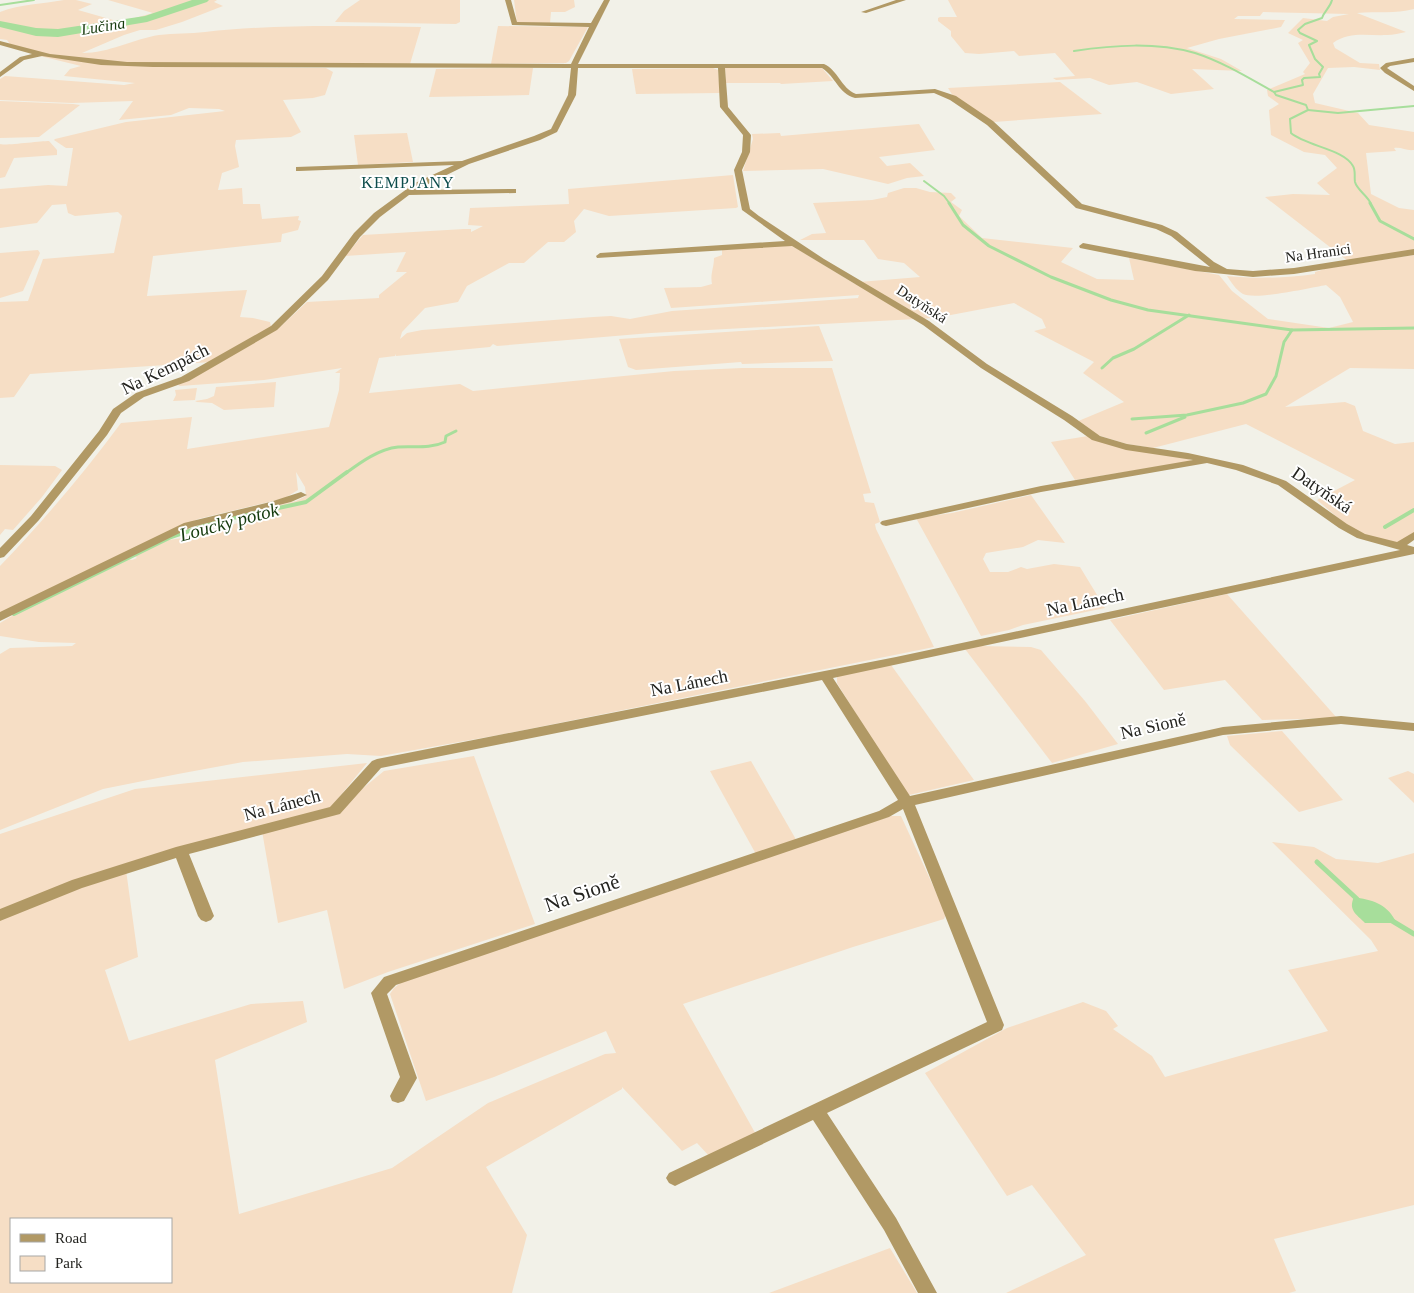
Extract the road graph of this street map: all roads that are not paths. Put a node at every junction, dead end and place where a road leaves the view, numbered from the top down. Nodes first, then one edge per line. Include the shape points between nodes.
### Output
1 (508, 0) edge
2 (607, 0) edge
3 (903, 0) edge
4 (864, 12) dead end
5 (594, 25) junction
6 (0, 44) edge
7 (41, 54) junction
8 (1414, 60) edge
9 (721, 65) junction
10 (574, 66) junction
11 (0, 75) edge
12 (1414, 89) edge
13 (466, 162) junction
14 (299, 169) dead end
15 (513, 191) dead end
16 (408, 193) junction
17 (793, 243) junction
18 (1083, 246) dead end
19 (1414, 252) edge
20 (600, 256) dead end
21 (1225, 271) junction
22 (1210, 461) junction
23 (301, 495) dead end
24 (886, 523) dead end
25 (1414, 535) edge
26 (1398, 547) junction
27 (1413, 551) edge
28 (0, 555) edge
29 (0, 617) edge
30 (826, 675) junction
31 (1414, 727) edge
32 (905, 802) junction
33 (181, 851) junction
34 (0, 915) edge
35 (206, 916) dead end
36 (398, 1096) dead end
37 (816, 1111) junction
38 (675, 1178) dead end
39 (928, 1293) edge

1 - 5 street via 514,24
2 - 5 street
3 - 4 street
5 - 10 street
6 - 7 street
7 - 10 street via 89,63 139,65
7 - 11 street via 22,58
8 - 12 street via 1388,64 1383,68
9 - 10 street
9 - 17 street, Datyňská via 724,107 747,135 746,152 738,170 746,210
9 - 21 street via 824,66 849,94 860,97 935,91 946,94 990,123 1079,206 1166,230
10 - 13 street via 572,95 554,130
13 - 14 street
13 - 16 street, Na Kempách via 424,181
15 - 16 street
16 - 28 street, Na Kempách via 377,215 357,235 325,278 285,318 260,337 185,379 140,395 117,411 35,518
17 - 20 street
17 - 22 street, Datyňská via 926,323 984,366 1096,438 1126,447
18 - 21 street, Na Hranici
19 - 21 street, Na Hranici via 1288,272 1252,274
22 - 24 street, Datyňská via 1041,490
22 - 26 street, Datyňská via 1239,467 1282,483 1361,536
23 - 29 street via 188,525
25 - 26 street
26 - 27 street, Datyňská
27 - 30 street, Na Lánech
30 - 32 street
30 - 33 street, Na Lánech via 377,764 335,811
31 - 32 street, Na Sioně via 1341,720 1223,731
32 - 36 street, Na Sioně via 884,814 390,981 379,993 409,1078
32 - 37 street via 996,1025
33 - 34 street, Na Lánech via 76,884
33 - 35 street
37 - 38 street
37 - 39 street via 890,1224

